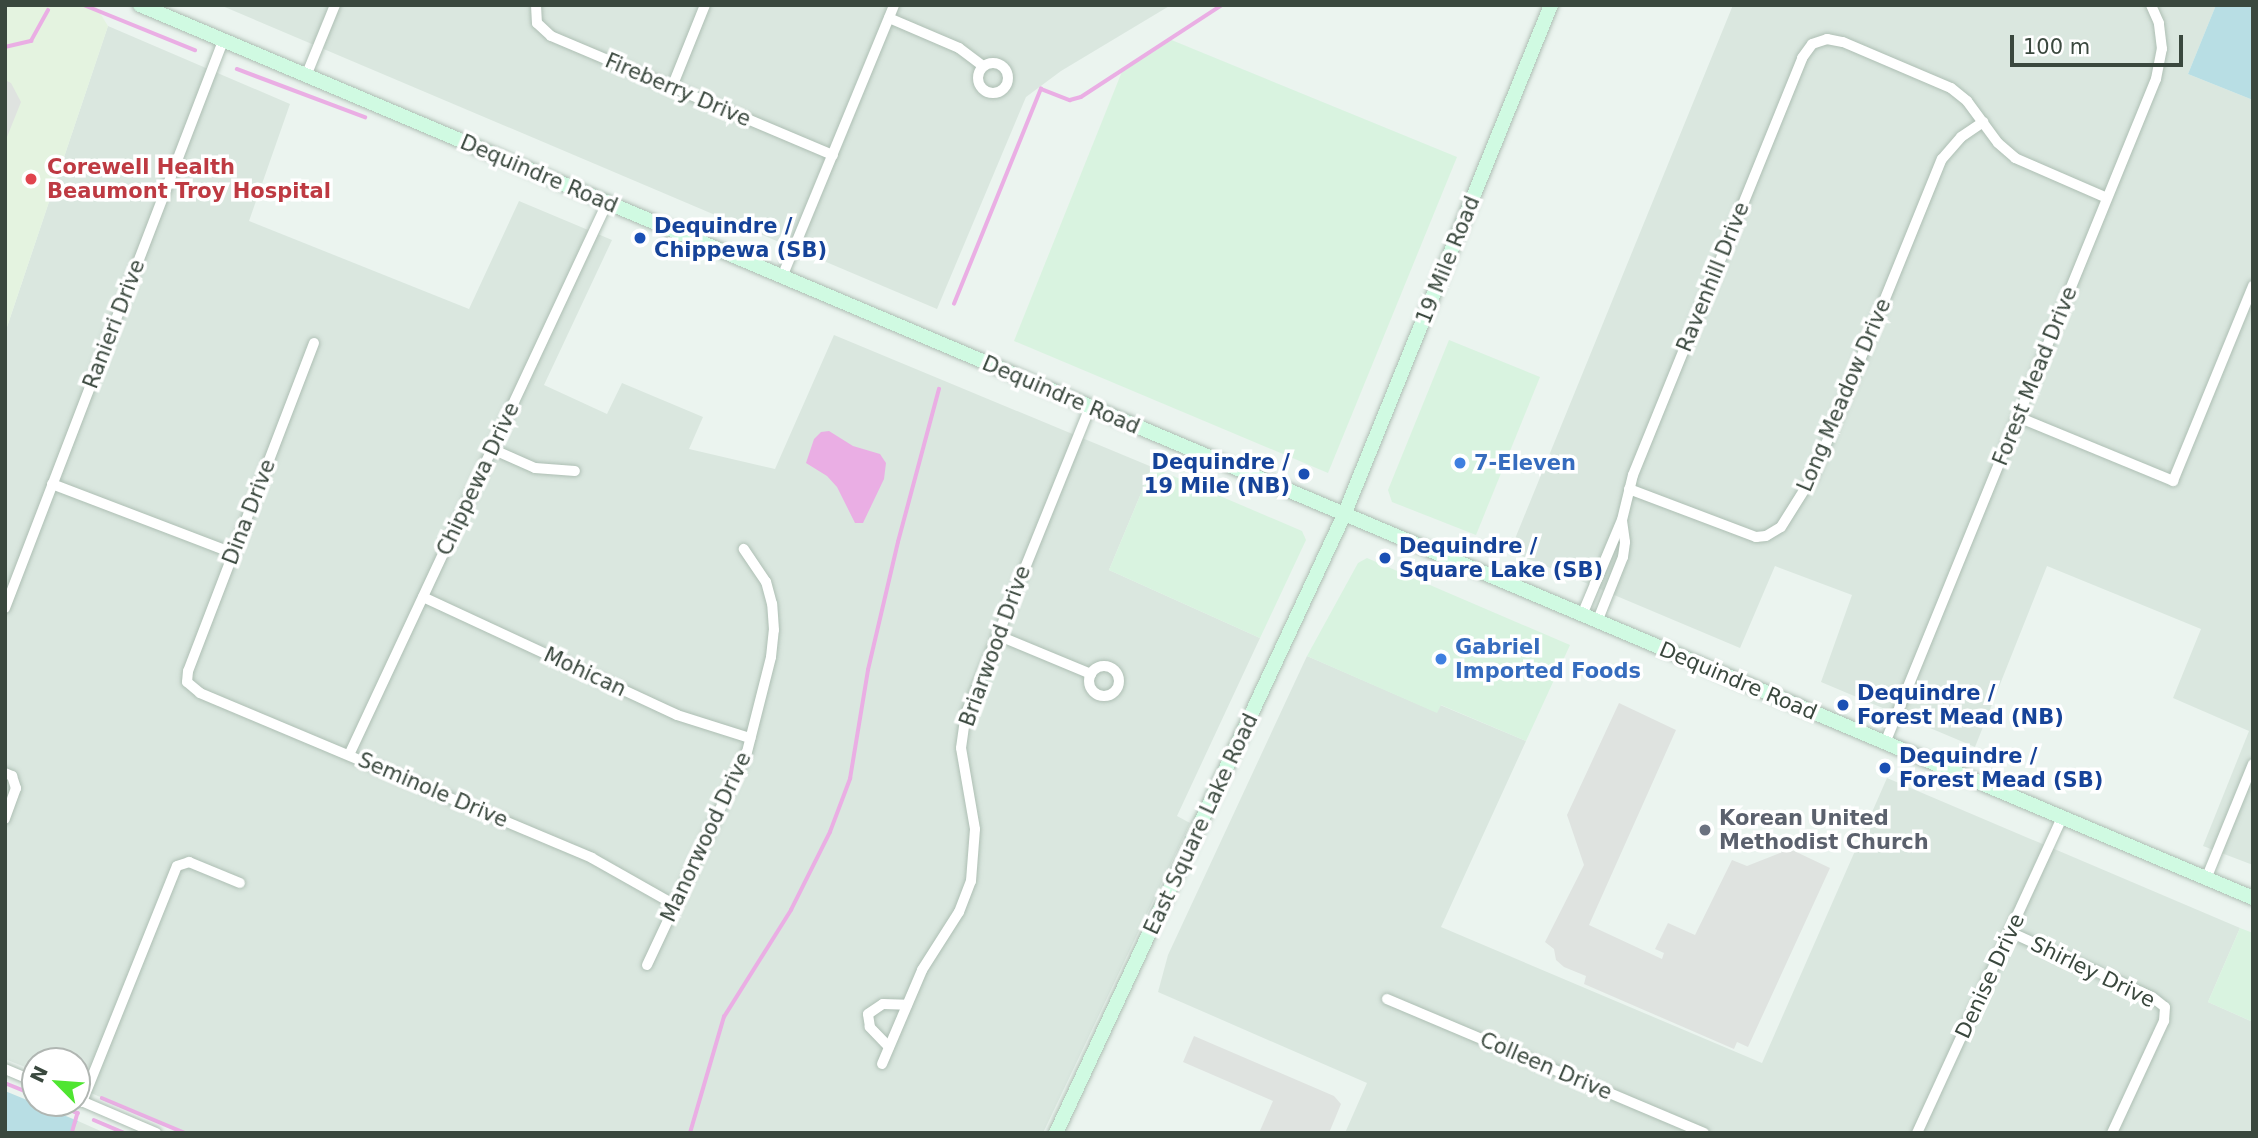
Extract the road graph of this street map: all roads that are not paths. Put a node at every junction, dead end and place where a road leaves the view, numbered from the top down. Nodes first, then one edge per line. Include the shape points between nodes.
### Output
1 (140, 5) edge
2 (335, 5) edge
3 (705, 5) edge
4 (894, 5) edge
5 (1551, 5) edge
6 (2151, 5) edge
7 (156, 8) edge
8 (535, 9) edge
9 (889, 18) junction
10 (223, 41) junction
11 (983, 66) dead end
12 (306, 76) junction
13 (672, 87) junction
14 (1983, 122) junction
15 (833, 155) junction
16 (2107, 198) junction
17 (607, 203) junction
18 (782, 278) junction
19 (2253, 286) edge
20 (314, 343) dead end
21 (1090, 407) junction
22 (2018, 417) junction
23 (492, 449) junction
24 (575, 471) dead end
25 (52, 484) junction
26 (1629, 489) junction
27 (1344, 515) junction
28 (1622, 520) junction
29 (744, 549) dead end
30 (233, 553) junction
31 (10, 584) edge
32 (423, 597) junction
33 (5, 608) edge
34 (1582, 615) junction
35 (1597, 622) junction
36 (997, 635) junction
37 (1091, 674) dead end
38 (187, 682) joint
39 (750, 738) junction
40 (1885, 743) junction
41 (349, 755) junction
42 (2253, 764) edge
43 (5, 773) edge
44 (2062, 818) junction
45 (5, 820) edge
46 (2206, 879) junction
47 (240, 883) dead end
48 (2253, 898) edge
49 (676, 905) junction
50 (2010, 932) junction
51 (647, 965) dead end
52 (1387, 999) dead end
53 (907, 1006) junction
54 (889, 1047) junction
55 (882, 1064) dead end
56 (91, 1075) edge
57 (91, 1106) edge
58 (156, 1133) edge
59 (1056, 1133) edge
60 (1704, 1133) edge
61 (1917, 1133) edge
62 (2112, 1133) edge

1 - 7 main road, Dequindre Road
2 - 12 street
3 - 13 street
4 - 9 street
5 - 27 main road, 19 Mile Road
6 - 16 street, Forest Mead Drive via 2162,35 2160,63
7 - 10 main road, Dequindre Road
8 - 13 street, Fireberry Drive via 542,30 551,36
9 - 11 street via 959,48
9 - 15 street
10 - 12 main road, Dequindre Road
10 - 25 street, Ranieri Drive
12 - 17 main road, Dequindre Road
13 - 15 street, Fireberry Drive
14 - 16 street via 2015,158
14 - 26 street, Long Meadow Drive via 1961,137 1942,159 1813,477 1781,527 1766,536 1746,534
14 - 26 street, Ravenhill Drive via 1951,88 1843,42 1819,41 1802,58
15 - 18 street
16 - 22 street, Forest Mead Drive
17 - 18 main road, Dequindre Road
17 - 23 street, Chippewa Drive
18 - 21 main road, Dequindre Road
19 - 22 street via 2173,481
20 - 30 street, Dina Drive
21 - 27 main road, Dequindre Road
21 - 36 street, Briarwood Drive
22 - 40 street, Forest Mead Drive
23 - 24 street via 535,468
23 - 32 street, Chippewa Drive
25 - 30 street
25 - 31 street, Ranieri Drive
26 - 28 street, Ravenhill Drive
27 - 34 main road, Dequindre Road
27 - 59 main road, East Square Lake Road
28 - 34 street, Ravenhill Drive
28 - 35 street, Ravenhill Drive via 1623,557
29 - 39 street, Manorwood Drive via 766,582 774,620 771,657
30 - 38 street, Dina Drive
31 - 33 street, Ranieri Drive
32 - 39 street, Mohican via 677,715
32 - 41 street, Chippewa Drive
34 - 35 main road, Dequindre Road
35 - 40 main road, Dequindre Road
36 - 37 street
36 - 53 street, Briarwood Drive via 962,732 962,765 976,846 971,881
38 - 41 street, Seminole Drive via 200,693
39 - 49 street, Manorwood Drive
40 - 44 main road, Dequindre Road
41 - 49 street, Seminole Drive via 592,858
42 - 46 street
43 - 45 street via 12,776 16,788
44 - 46 main road, Dequindre Road
44 - 50 street, Denise Drive
46 - 48 main road, Dequindre Road
47 - 56 street via 189,862 180,863
49 - 51 street, Manorwood Drive
50 - 61 street, Denise Drive
50 - 62 street, Shirley Drive via 2165,1007 2164,1021
52 - 60 street, Colleen Drive
53 - 54 street, Briarwood Drive
53 - 54 street via 883,1004 868,1014 870,1027
54 - 55 street, Briarwood Drive
57 - 58 street

